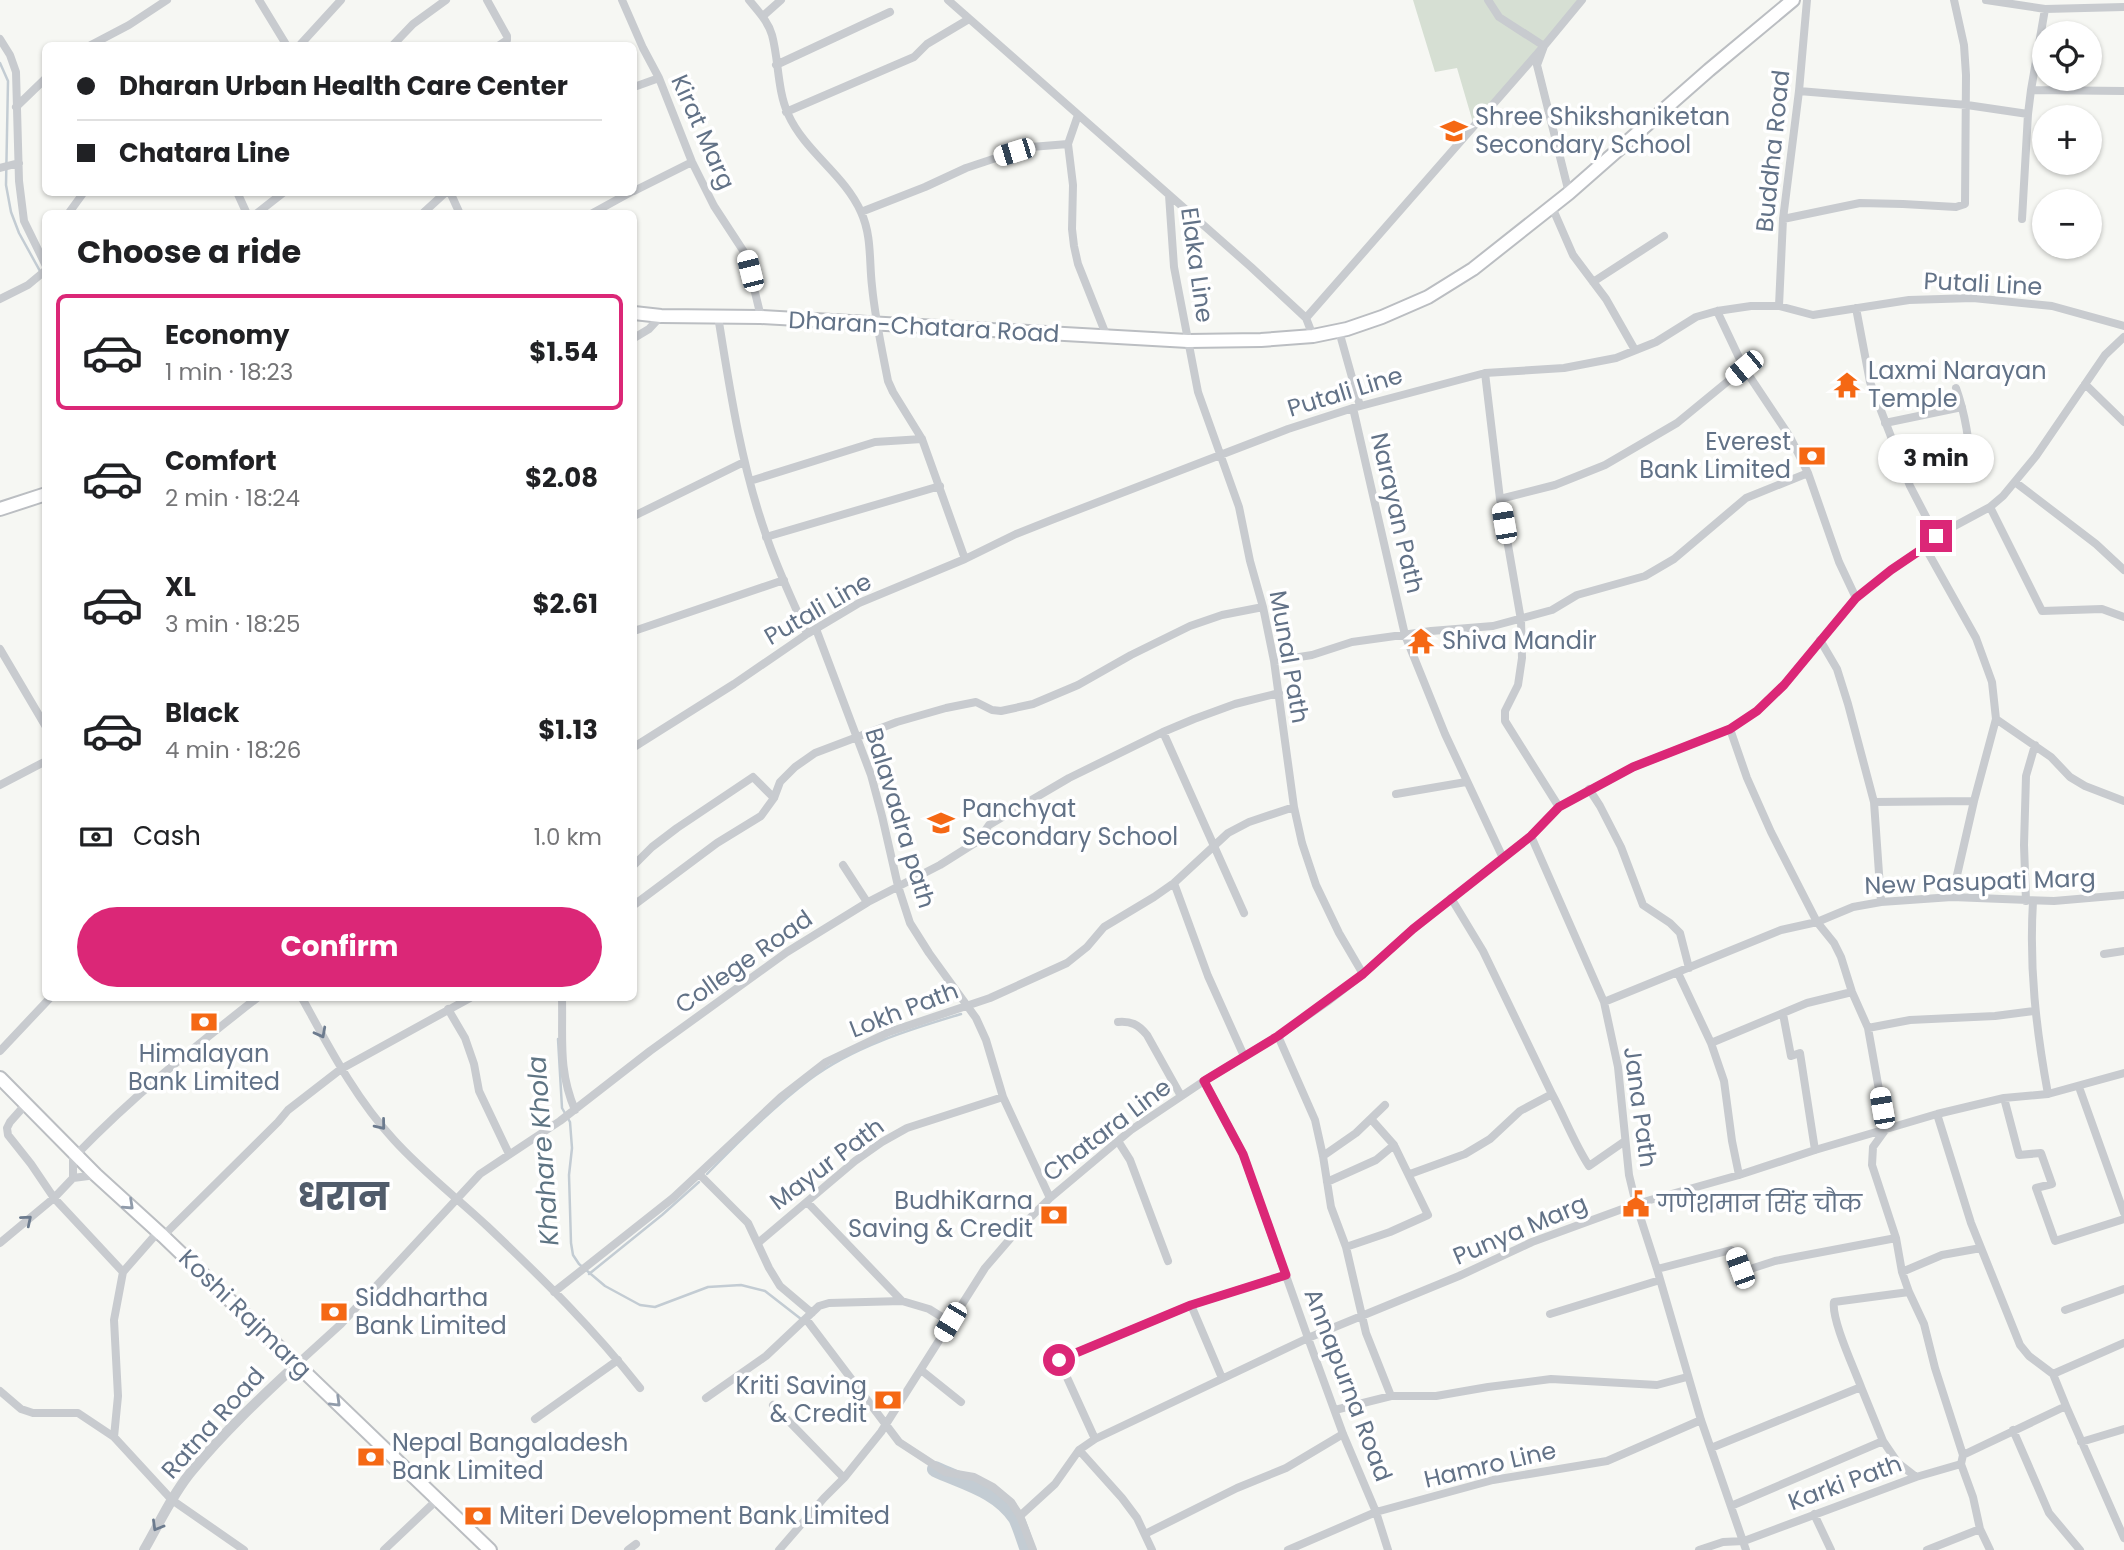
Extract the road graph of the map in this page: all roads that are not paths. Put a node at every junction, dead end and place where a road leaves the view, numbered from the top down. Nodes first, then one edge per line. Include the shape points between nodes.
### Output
1 (167, 0) edge
2 (259, 0) edge
3 (341, 0) edge
4 (446, 0) edge
5 (487, 0) edge
6 (622, 0) edge
7 (749, 0) edge
8 (781, 0) edge
9 (948, 0) edge
10 (1488, 0) edge
11 (1583, 0) edge
12 (1793, 0) edge
13 (1807, 0) edge
14 (1954, 0) edge
15 (1986, 0) edge
16 (2124, 7) edge
17 (2045, 9) junction
18 (890, 12) dead end
19 (763, 16) junction
20 (969, 19) junction
21 (0, 39) edge
22 (96, 42) edge
23 (285, 42) edge
24 (303, 42) edge
25 (396, 42) edge
26 (504, 42) edge
27 (1544, 46) junction
28 (776, 65) junction
29 (659, 78) junction
30 (42, 82) edge
31 (637, 85) edge
32 (1799, 90) junction
33 (2031, 90) junction
34 (2124, 91) edge
35 (1967, 105) junction
36 (16, 107) junction
37 (786, 112) junction
38 (2028, 114) junction
39 (1078, 115) junction
40 (1068, 144) junction
41 (692, 162) junction
42 (16, 164) junction
43 (0, 168) edge
44 (637, 190) edge
45 (1569, 193) junction
46 (1169, 195) junction
47 (279, 196) edge
48 (443, 196) edge
49 (611, 196) edge
50 (624, 196) edge
51 (615, 201) junction
52 (1552, 207) junction
53 (261, 210) edge
54 (427, 210) edge
55 (598, 210) edge
56 (861, 212) junction
57 (1783, 219) junction
58 (2022, 219) dead end
59 (1664, 236) dead end
60 (42, 269) edge
61 (42, 273) edge
62 (1593, 282) junction
63 (0, 299) edge
64 (1779, 306) junction
65 (1856, 308) junction
66 (1717, 311) junction
67 (637, 313) edge
68 (661, 316) junction
69 (719, 316) junction
70 (761, 317) junction
71 (1306, 318) junction
72 (877, 325) junction
73 (2124, 326) edge
74 (1339, 331) junction
75 (1312, 335) junction
76 (637, 336) edge
77 (1107, 337) junction
78 (2124, 337) edge
79 (1188, 341) junction
80 (1635, 351) junction
81 (1744, 368) junction
82 (1485, 373) junction
83 (2085, 384) junction
84 (1955, 388) dead end
85 (1357, 407) junction
86 (1962, 407) junction
87 (2124, 422) edge
88 (1885, 423) junction
89 (922, 439) junction
90 (1220, 455) junction
91 (744, 461) junction
92 (1808, 473) junction
93 (1972, 474) dead end
94 (750, 481) junction
95 (2015, 482) junction
96 (940, 486) junction
97 (42, 495) edge
98 (1500, 499) junction
99 (1990, 507) junction
100 (0, 509) edge
101 (637, 514) edge
102 (1936, 536) junction
103 (766, 537) junction
104 (1925, 547) junction
105 (965, 559) junction
106 (2124, 570) edge
107 (784, 580) junction
108 (1856, 598) junction
109 (1263, 607) junction
110 (2124, 617) edge
111 (1521, 620) junction
112 (816, 629) junction
113 (637, 630) edge
114 (807, 634) junction
115 (1405, 635) junction
116 (1821, 640) junction
117 (0, 649) edge
118 (1274, 661) junction
119 (1279, 693) junction
120 (1997, 719) junction
121 (42, 720) edge
122 (1730, 729) junction
123 (1163, 732) junction
124 (857, 736) junction
125 (637, 745) edge
126 (2035, 745) junction
127 (42, 763) edge
128 (1466, 782) junction
129 (0, 785) edge
130 (1589, 789) junction
131 (1396, 794) dead end
132 (774, 798) junction
133 (1973, 801) junction
134 (2124, 801) edge
135 (1874, 802) junction
136 (1294, 807) junction
137 (1559, 807) junction
138 (1531, 836) junction
139 (1214, 845) junction
140 (1503, 858) junction
141 (637, 862) edge
142 (843, 866) dead end
143 (1174, 883) junction
144 (898, 886) junction
145 (2124, 895) edge
146 (1952, 897) junction
147 (1451, 898) junction
148 (2029, 901) junction
149 (867, 902) junction
150 (1881, 902) junction
151 (637, 903) edge
152 (1244, 913) dead end
153 (1817, 922) junction
154 (2124, 951) edge
155 (2104, 954) dead end
156 (1689, 968) junction
157 (1678, 973) junction
158 (1363, 974) junction
159 (1852, 992) junction
160 (47, 1001) edge
161 (253, 1001) edge
162 (304, 1001) edge
163 (464, 1001) edge
164 (562, 1001) edge
165 (1604, 1002) junction
166 (968, 1006) junction
167 (448, 1009) junction
168 (2034, 1011) junction
169 (1783, 1014) junction
170 (1118, 1022) dead end
171 (1868, 1028) junction
172 (1278, 1036) junction
173 (1711, 1043) junction
174 (0, 1051) edge
175 (1244, 1056) junction
176 (341, 1069) junction
177 (2124, 1073) edge
178 (0, 1078) edge
179 (1204, 1081) junction
180 (2079, 1087) junction
181 (1552, 1094) junction
182 (2048, 1094) junction
183 (1181, 1096) junction
184 (1003, 1097) junction
185 (2004, 1098) junction
186 (26, 1104) junction
187 (1385, 1105) dead end
188 (574, 1111) junction
189 (1937, 1114) junction
190 (1371, 1119) junction
191 (1886, 1129) junction
192 (1118, 1141) junction
193 (1626, 1141) junction
194 (1394, 1144) junction
195 (1815, 1150) junction
196 (74, 1153) junction
197 (509, 1154) junction
198 (1323, 1156) junction
199 (698, 1174) junction
200 (1410, 1174) junction
201 (96, 1175) junction
202 (1739, 1175) junction
203 (73, 1178) junction
204 (1327, 1182) junction
205 (54, 1198) junction
206 (1050, 1198) junction
207 (455, 1199) junction
208 (807, 1202) junction
209 (1636, 1204) junction
210 (2124, 1213) edge
211 (2124, 1219) edge
212 (160, 1234) junction
213 (1896, 1238) junction
214 (0, 1243) edge
215 (758, 1243) junction
216 (1346, 1247) junction
217 (1981, 1248) junction
218 (1168, 1261) dead end
219 (1657, 1269) junction
220 (123, 1272) junction
221 (1902, 1272) junction
222 (1286, 1275) junction
223 (1660, 1280) junction
224 (2124, 1289) edge
225 (554, 1292) junction
226 (1909, 1292) junction
227 (902, 1301) junction
228 (1191, 1305) junction
229 (2065, 1310) dead end
230 (1550, 1314) dead end
231 (1363, 1315) junction
232 (806, 1319) junction
233 (950, 1322) junction
234 (1308, 1338) junction
235 (2124, 1343) edge
236 (618, 1360) junction
237 (297, 1364) junction
238 (921, 1370) junction
239 (2053, 1374) junction
240 (1687, 1377) junction
241 (1222, 1378) junction
242 (1861, 1387) junction
243 (639, 1388) dead end
244 (0, 1391) edge
245 (1391, 1395) junction
246 (706, 1398) dead end
247 (961, 1402) dead end
248 (773, 1405) dead end
249 (2066, 1406) junction
250 (1335, 1410) junction
251 (535, 1419) dead end
252 (1700, 1420) junction
253 (884, 1428) junction
254 (2124, 1429) edge
255 (2013, 1430) junction
256 (1343, 1434) junction
257 (114, 1437) junction
258 (1096, 1438) junction
259 (1883, 1441) junction
260 (2081, 1442) junction
261 (1711, 1448) junction
262 (1079, 1450) junction
263 (1962, 1460) junction
264 (1916, 1477) junction
265 (845, 1478) junction
266 (438, 1499) junction
267 (172, 1500) junction
268 (1731, 1506) junction
269 (1376, 1512) junction
270 (1814, 1514) junction
271 (1020, 1516) junction
272 (1980, 1529) junction
273 (1145, 1534) junction
274 (2124, 1538) edge
275 (636, 1544) dead end
276 (1745, 1546) edge
277 (144, 1550) edge
278 (244, 1550) edge
279 (384, 1550) edge
280 (490, 1550) edge
281 (628, 1550) edge
282 (779, 1550) edge
283 (1033, 1550) edge
284 (1152, 1550) edge
285 (1288, 1550) edge
286 (1388, 1550) edge
287 (1699, 1550) edge
288 (1831, 1550) edge
289 (1927, 1550) edge
290 (1990, 1550) edge
291 (2080, 1550) edge

1 - 22 street
2 - 23 street
3 - 24 street
4 - 25 street
5 - 26 street via 507,36
6 - 29 street, Kirat Marg
7 - 19 street
8 - 19 street
9 - 20 street
10 - 27 street via 1499,17
11 - 27 street
12 - 45 main road, Dharan-Chatara Road
13 - 32 street, Buddha Road
14 - 35 street via 1964,44
15 - 17 street
16 - 17 street
17 - 33 street
18 - 28 street
19 - 28 street via 772,34
20 - 37 street via 914,57
20 - 39 street
21 - 36 street via 16,72
27 - 45 street via 1537,65
27 - 71 street
28 - 37 street
29 - 31 street
29 - 41 street, Kirat Marg
30 - 36 street
32 - 35 street
32 - 57 street, Buddha Road
33 - 34 street
33 - 38 street
35 - 38 street
35 - 57 street via 1965,204 1860,203
36 - 42 street
37 - 56 street
38 - 58 street
39 - 40 street
39 - 46 street
40 - 56 street via 1031,147 996,158
40 - 77 street via 1074,246
41 - 44 street
41 - 70 street, Kirat Marg via 746,255
42 - 43 street
42 - 60 street via 24,221
45 - 52 main road, Dharan-Chatara Road
46 - 71 street
46 - 79 street, Elaka Line via 1174,267
47 - 53 street
48 - 54 street
49 - 51 street
50 - 51 street
51 - 55 street
52 - 62 street via 1573,255
52 - 74 main road, Dharan-Chatara Road via 1428,297
56 - 72 street via 869,239
57 - 64 street, Buddha Road
59 - 62 street
61 - 63 street
62 - 80 street
64 - 65 street, Putali Line via 1813,315
64 - 66 street, Putali Line
65 - 73 street, Putali Line via 1973,298 2052,306
65 - 88 street via 1870,382
66 - 80 street, Putali Line via 1696,317
66 - 81 street
67 - 68 main road, Dharan-Chatara Road
68 - 69 main road, Dharan-Chatara Road
68 - 76 street
69 - 70 main road, Dharan-Chatara Road
69 - 91 street
70 - 72 main road, Dharan-Chatara Road
71 - 75 street
72 - 77 main road, Dharan-Chatara Road
72 - 89 street via 888,381
74 - 75 main road, Dharan-Chatara Road
74 - 85 street, Narayan Path
75 - 79 main road, Dharan-Chatara Road
77 - 79 main road, Dharan-Chatara Road
78 - 83 street, Chatara Line
79 - 90 street, Munal Path via 1198,392
80 - 82 street, Putali Line via 1564,368
81 - 92 street
81 - 98 street via 1677,423 1605,465 1555,485
82 - 85 street, Putali Line
82 - 98 street
83 - 87 street
83 - 95 street, Chatara Line
84 - 86 street
85 - 90 street, Putali Line
85 - 115 street, Narayan Path
86 - 88 street
86 - 93 street
88 - 102 street
89 - 94 street via 876,442
89 - 96 street
90 - 105 street, Putali Line via 1016,534
90 - 109 street, Munal Path via 1239,507
91 - 94 street
91 - 101 street
92 - 108 street
92 - 111 street via 1746,498 1674,559 1645,576 1577,595 1552,610
94 - 103 street
95 - 99 street, Chatara Line
95 - 106 street
96 - 103 street
96 - 105 street
97 - 100 main road
98 - 111 street
99 - 102 street, Chatara Line
99 - 110 street via 2042,611 2102,609
102 - 104 street, Chatara Line
103 - 107 street
104 - 108 street, Chatara Line
104 - 120 street via 1976,638 1992,682
105 - 112 street, Putali Line via 859,603
107 - 113 street
107 - 114 street
108 - 116 street, Chatara Line
109 - 118 street, Munal Path
109 - 124 street via 1190,626 1033,704 1001,711 976,702
111 - 115 street
111 - 137 street via 1518,685 1505,710 1505,721
112 - 114 street, Putali Line
112 - 124 street, Balavadra path
114 - 125 street, Putali Line
115 - 118 street
115 - 128 street, Narayan Path
116 - 122 street, Chatara Line via 1784,685
116 - 135 street via 1841,681
117 - 121 street
118 - 119 street, Munal Path
119 - 123 street, College Road via 1235,704
119 - 136 street, Munal Path
120 - 126 street
120 - 133 street
122 - 130 street, Chatara Line
122 - 153 street via 1771,832
123 - 139 street
123 - 144 street, College Road via 1040,793 989,825 978,841
124 - 132 street via 815,753 795,767 780,782
124 - 144 street, Balavadra path via 883,816
126 - 134 street via 2070,777
126 - 148 street via 2026,776 2024,845
127 - 129 street
128 - 131 street
128 - 140 street, Narayan Path
130 - 137 street, Chatara Line
130 - 156 street via 1620,847 1643,905 1679,933
132 - 141 street via 753,777 668,834
132 - 151 street via 761,816
133 - 135 street
133 - 146 street
135 - 150 street
136 - 139 street, Lokh Path via 1249,822
136 - 158 street, Munal Path via 1317,885
137 - 138 street, Chatara Line
138 - 140 street, Chatara Line
138 - 165 street, Jana Path
139 - 143 street, Lokh Path
139 - 152 street
140 - 147 street, Chatara Line
142 - 149 street
143 - 166 street, Lokh Path via 1104,927 1067,963
143 - 175 street
144 - 149 street, College Road
144 - 166 street, Balavadra path via 910,923
145 - 148 street, New Pasupati Marg
146 - 148 street, New Pasupati Marg
146 - 150 street, New Pasupati Marg
147 - 158 street, Chatara Line
147 - 181 street via 1483,951
148 - 168 street
149 - 188 street, College Road via 787,952
150 - 153 street, New Pasupati Marg via 1853,907
153 - 156 street, New Pasupati Marg via 1782,930
153 - 159 street via 1835,943
154 - 155 street
156 - 157 street, New Pasupati Marg
157 - 165 street, New Pasupati Marg
157 - 173 street
158 - 172 street, Chatara Line
159 - 169 street
159 - 171 street
160 - 174 street
161 - 196 street
162 -> 176 street
163 - 167 street
164 - 188 street via 561,1052
165 - 193 street, Jana Path via 1618,1067
166 - 184 street, Balavadra path via 986,1040
166 - 199 street, Lokh Path via 889,1032 825,1062
167 - 176 street
167 - 197 street via 465,1038 479,1091
168 - 171 street via 1910,1020
168 - 182 street
169 - 173 street
169 - 195 street via 1791,1056 1800,1053
170 - 183 street via 1130,1021 1147,1035
171 - 191 street
172 - 175 street, Chatara Line
172 - 198 street via 1315,1120
173 - 202 street via 1724,1082
175 - 179 street, Chatara Line
176 -> 207 street via 393,1139
176 - 212 street via 288,1110
177 - 180 street, Punya Marg
178 - 186 main road, Koshi Rajmarg
179 - 183 street, Chatara Line
179 - 222 street, Annapurna Road via 1243,1154
180 - 182 street, Punya Marg
180 - 210 street
181 - 193 street via 1589,1166
181 - 200 street via 1520,1111 1490,1139 1465,1154
182 - 185 street, Punya Marg
183 - 192 street, Chatara Line
184 - 206 street, Balavadra path
184 - 208 street, Mayur Path via 907,1128 855,1161
185 - 189 street, Punya Marg
185 - 211 street via 2019,1155 2041,1153 2052,1184 2036,1188 2056,1241
186 - 196 main road, Koshi Rajmarg
186 - 205 street via 10,1122 8,1135
187 - 190 street
188 - 197 street, College Road
189 - 191 street, Punya Marg
189 - 217 street
190 - 194 street
190 - 198 street
191 - 195 street, Punya Marg
191 - 213 street via 1873,1147 1872,1165
192 - 206 street, Chatara Line
192 - 218 street via 1130,1160
193 - 209 street, Jana Path
194 - 200 street
194 - 204 street via 1376,1160
195 - 202 street, Punya Marg
196 - 201 main road, Koshi Rajmarg
196 - 203 street
197 - 207 street, College Road
198 - 204 street
199 - 215 street via 748,1223
199 - 225 street, Lokh Path
200 - 216 street via 1428,1215
201 - 203 street
201 -> 212 main road, Koshi Rajmarg
202 - 209 street, Punya Marg
203 - 205 street
204 - 216 street
214 -> 205 street
205 - 220 street
206 - 233 street, Chatara Line via 985,1268
207 - 225 street
207 - 237 street, College Road via 341,1324
208 - 215 street, Mayur Path
208 - 227 street
209 - 219 street, Jana Path
209 - 231 street, Punya Marg via 1532,1241
212 - 220 street
212 - 237 main road, Koshi Rajmarg
213 - 219 street via 1744,1270 1731,1250
213 - 221 street
215 - 232 street via 780,1286
216 - 231 street
217 - 221 street via 1942,1255
217 - 239 street via 2020,1345
219 - 223 street, Jana Path
220 - 257 street via 114,1321 118,1396
221 - 226 street
222 - 228 street
222 - 234 street, Annapurna Road
223 - 230 street
223 - 240 street, Jana Path
224 - 229 street
225 - 236 street
226 - 242 street via 1834,1302 1832,1310
226 - 263 street via 1924,1324
227 - 232 street via 829,1303
227 - 233 street
228 - 241 street
228 - 258 street via 1059,1360
231 - 234 street, Punya Marg
231 - 245 street
232 - 246 street via 766,1356
232 - 253 street
233 - 238 street, Chatara Line
234 - 241 street, Punya Marg
234 - 250 street, Annapurna Road
235 - 239 street
236 - 243 street
236 - 251 street
237 -> 266 main road, Koshi Rajmarg
237 - 267 street, Ratna Road via 252,1405 191,1472
238 - 247 street
238 - 253 street, Chatara Line
239 - 249 street
240 - 245 street via 1657,1385 1551,1379 1436,1396
240 - 252 street, Jana Path
241 - 258 street, Punya Marg
242 - 259 street
242 - 261 street
244 - 257 street via 21,1409 78,1413
245 - 250 street
248 - 265 street
249 - 255 street, Karki Path
249 - 260 street
250 - 256 street, Annapurna Road
252 - 261 street, Jana Path
252 - 269 street, Hamro Line via 1607,1461 1493,1480
253 - 265 street, Chatara Line
253 - 271 street via 945,1472 974,1477 993,1488
254 - 260 street
255 - 263 street, Karki Path
255 - 291 street via 2049,1513
256 - 269 street, Annapurna Road
256 - 273 street via 1286,1468
257 - 267 street
258 - 262 street, Punya Marg
259 - 264 street
259 - 268 street
260 - 274 street
261 - 268 street, Jana Path
262 - 271 street, Punya Marg via 1055,1484
262 - 273 street via 1122,1498
263 - 264 street, Karki Path
263 - 272 street
264 - 270 street, Karki Path
265 - 282 street, Chatara Line
266 - 279 street
266 - 280 main road, Koshi Rajmarg
267 -> 277 street, Ratna Road
267 - 278 street
268 - 276 street, Jana Path
269 - 285 street, Hamro Line
269 - 286 street, Annapurna Road
270 - 276 street, Karki Path
270 - 288 street
271 - 283 street
272 - 289 street
272 - 290 street
273 - 284 street
275 - 281 street
276 - 287 street, Karki Path via 1723,1542

